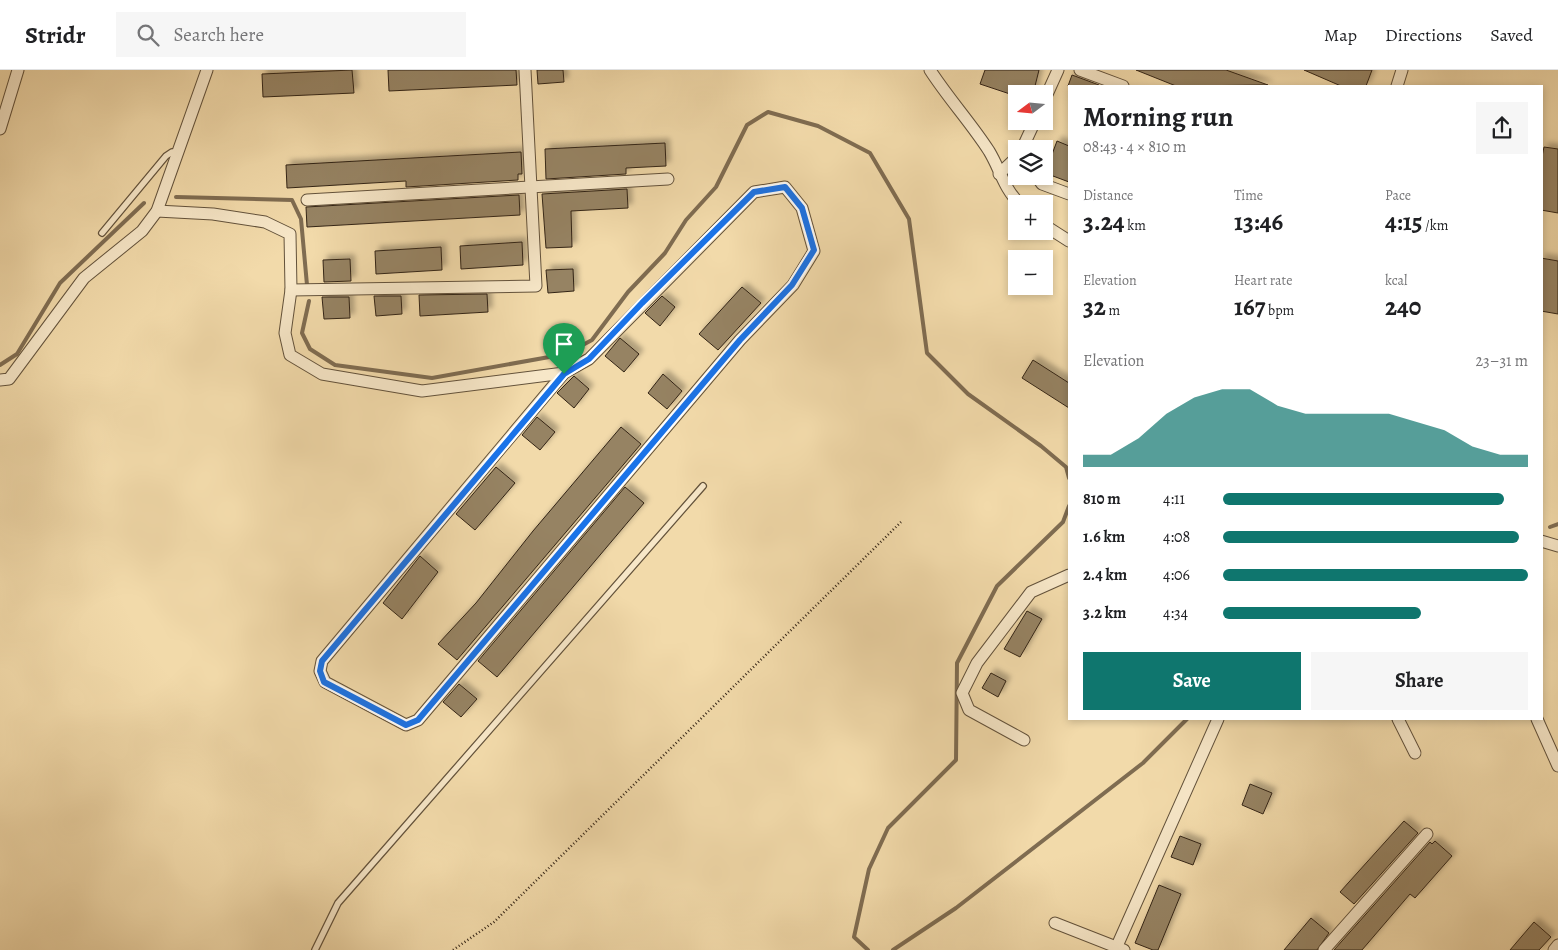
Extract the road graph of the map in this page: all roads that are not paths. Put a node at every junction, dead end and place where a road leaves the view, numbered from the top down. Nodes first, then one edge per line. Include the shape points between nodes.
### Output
1 (18, 70) edge
2 (207, 70) edge
3 (525, 70) edge
4 (930, 70) edge
5 (1058, 70) edge
6 (1080, 70) edge
7 (1402, 70) edge
8 (1051, 85) edge
9 (1120, 85) edge
10 (1397, 85) edge
11 (0, 129) edge
12 (176, 153) junction
13 (1008, 166) edge
14 (999, 174) junction
15 (668, 180) dead end
16 (1045, 185) edge
17 (531, 188) junction
18 (1068, 194) edge
19 (1014, 195) edge
20 (307, 200) dead end
21 (157, 211) junction
22 (1053, 230) edge
23 (102, 233) dead end
24 (1068, 240) edge
25 (291, 290) junction
26 (564, 374) junction
27 (0, 380) edge
28 (702, 486) dead end
29 (1543, 542) edge
30 (1558, 546) edge
31 (1065, 581) edge
32 (1218, 720) edge
33 (1398, 720) edge
34 (1537, 720) edge
35 (1024, 740) dead end
36 (1415, 753) dead end
37 (1558, 766) edge
38 (1427, 834) dead end
39 (1055, 923) dead end
40 (1558, 945) edge
41 (1120, 948) edge
42 (315, 950) edge
43 (1324, 950) edge
44 (1554, 950) edge

1 - 11 street
2 - 12 street
3 - 17 street
4 - 14 street via 948,99 990,152
5 - 8 street
6 - 9 street
7 - 10 street
12 - 21 street
12 - 23 lane via 166,156
13 - 14 street
14 - 19 street
15 - 17 street
16 - 18 street
17 - 20 street
17 - 25 street via 536,286
21 - 25 street via 213,214 265,222 290,234
21 - 27 street via 142,231 84,278 10,379
22 - 24 street
25 - 26 street via 284,333 290,355 322,374 422,391
26 - 26 street via 589,359 754,192 785,187 802,208 814,250 792,285 740,340 418,720 406,725 324,682 320,671 322,661
28 - 42 lane via 338,902
29 - 30 street
31 - 35 street via 1031,592 977,663 962,693 969,710
32 - 41 street
33 - 36 street
34 - 37 street
38 - 43 street
39 - 41 street
40 - 44 street

